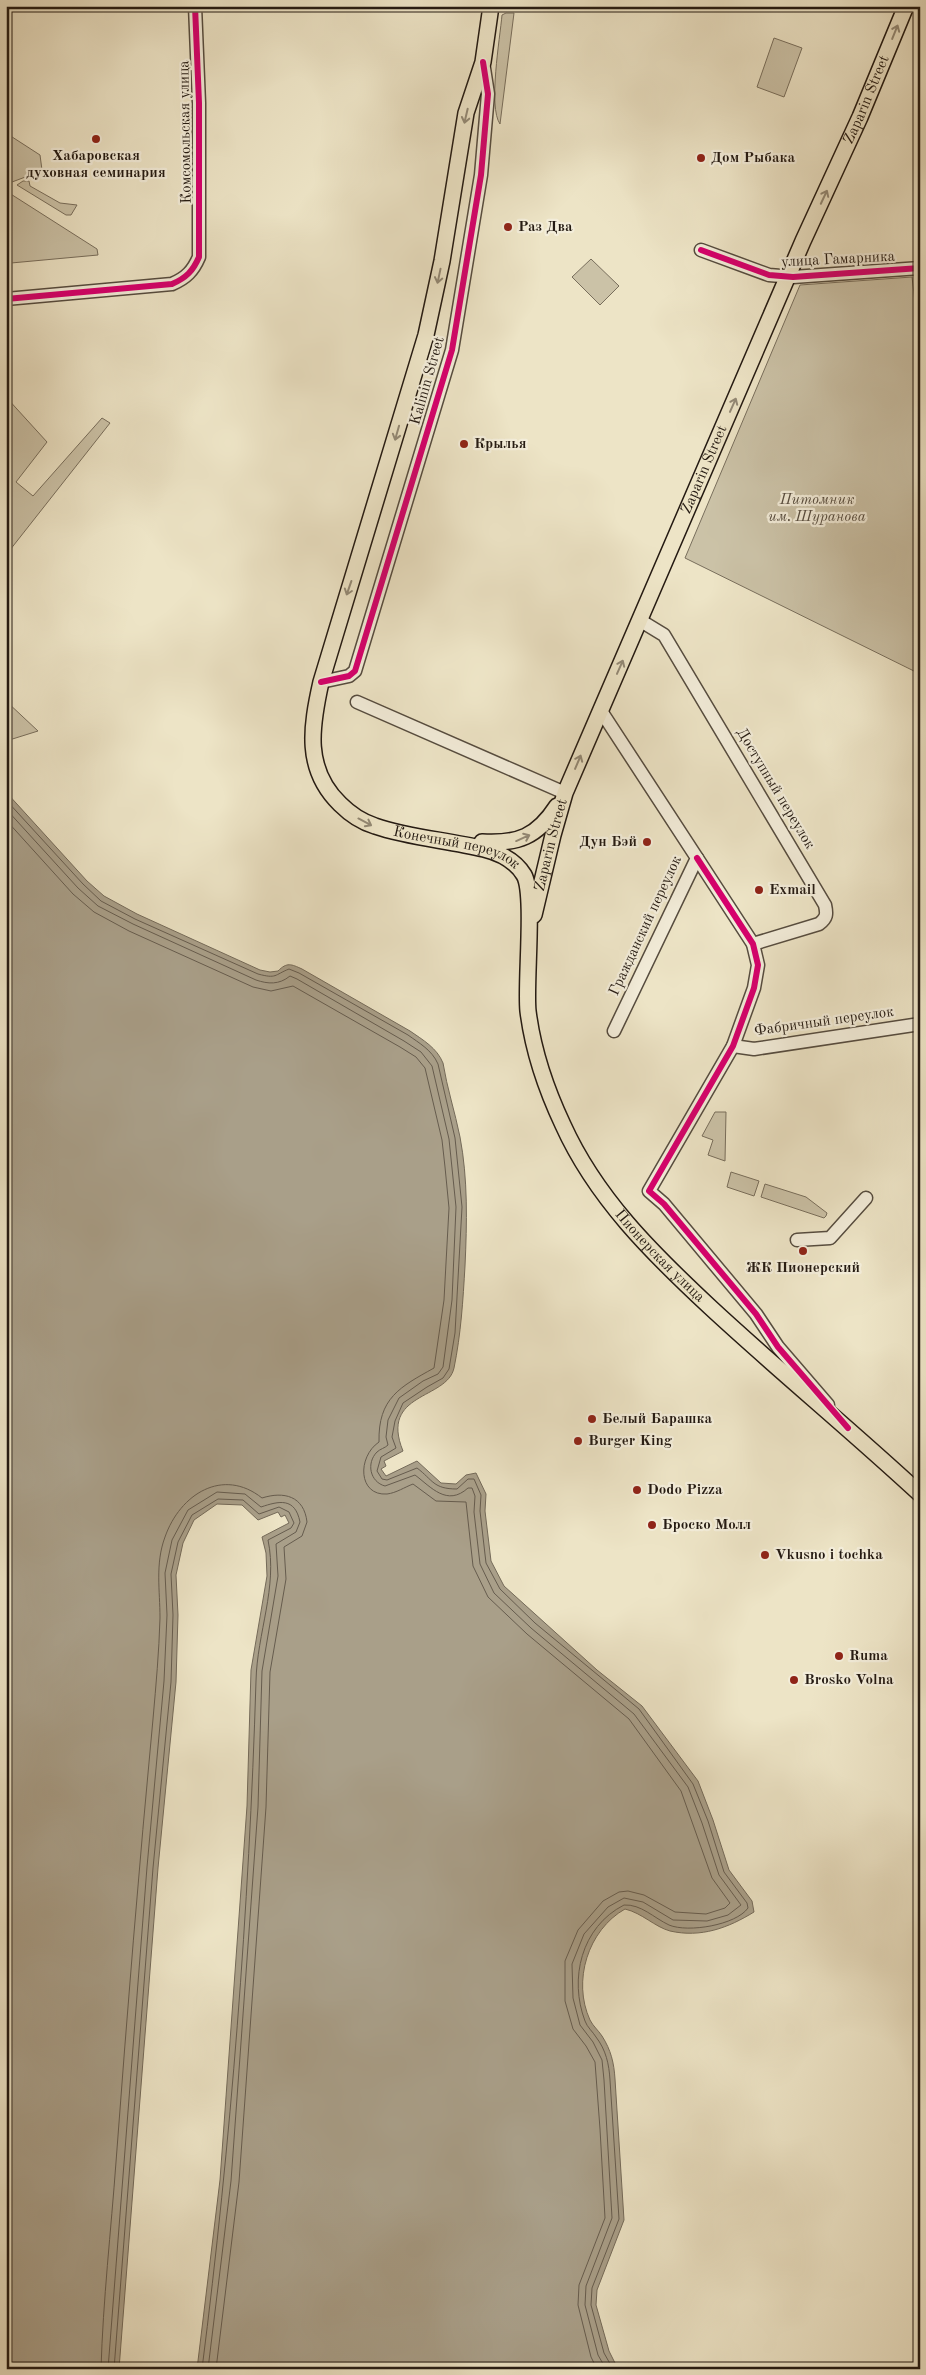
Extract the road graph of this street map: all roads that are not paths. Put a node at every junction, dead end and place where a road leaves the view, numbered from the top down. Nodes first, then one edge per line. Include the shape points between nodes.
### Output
1 (196, 6) edge
2 (491, 6) edge
3 (906, 6) edge
4 (483, 62) junction
5 (701, 250) dead end
6 (920, 268) edge
7 (790, 275) junction
8 (6, 299) edge
9 (640, 621) junction
10 (321, 682) junction
11 (357, 702) dead end
12 (601, 712) junction
13 (327, 792) joint
14 (565, 793) junction
15 (440, 840) junction
16 (696, 858) junction
17 (528, 943) junction
18 (753, 944) junction
19 (920, 1024) edge
20 (614, 1031) dead end
21 (733, 1046) junction
22 (866, 1198) dead end
23 (798, 1240) dead end
24 (848, 1428) junction
25 (920, 1494) edge

1 - 8 street, Комсомольская улица via 199,257 188,276 172,284
2 - 4 main road, Kalinin Street
7 -> 3 main road, Zaparin Street
4 -> 10 main road, Kalinin Street via 466,114 442,261 426,334
4 - 10 street, Kalinin Street via 488,94 481,175 452,350 355,671 349,676
5 - 7 street, улица Гамарника via 769,275
6 - 7 street, улица Гамарника
9 -> 7 main road, Zaparin Street
12 -> 9 main road, Zaparin Street
9 - 18 street, Доступный переулок via 664,635 825,905 825,920 819,924
10 - 13 main road, Kalinin Street via 313,735 317,774
11 - 14 street
14 -> 12 main road, Zaparin Street
12 - 16 street, Гражданский переулок
13 -> 15 main road, Конечный переулок via 345,809 373,826
15 -> 14 main road via 511,843 528,837 546,820
14 - 17 main road, Zaparin Street
15 - 17 main road, Конечный переулок via 496,852 513,862 525,877
16 - 18 street
16 - 20 street, Гражданский переулок
17 - 24 main road, Пионерская улица via 528,1010 535,1049 548,1090 584,1169 646,1246 768,1361
18 - 21 street via 758,965 754,988
19 - 21 street, Фабричный переулок via 754,1049
21 - 24 street via 649,1191 664,1204 756,1314 778,1347
22 - 23 street via 830,1238
24 - 25 main road, Пионерская улица

